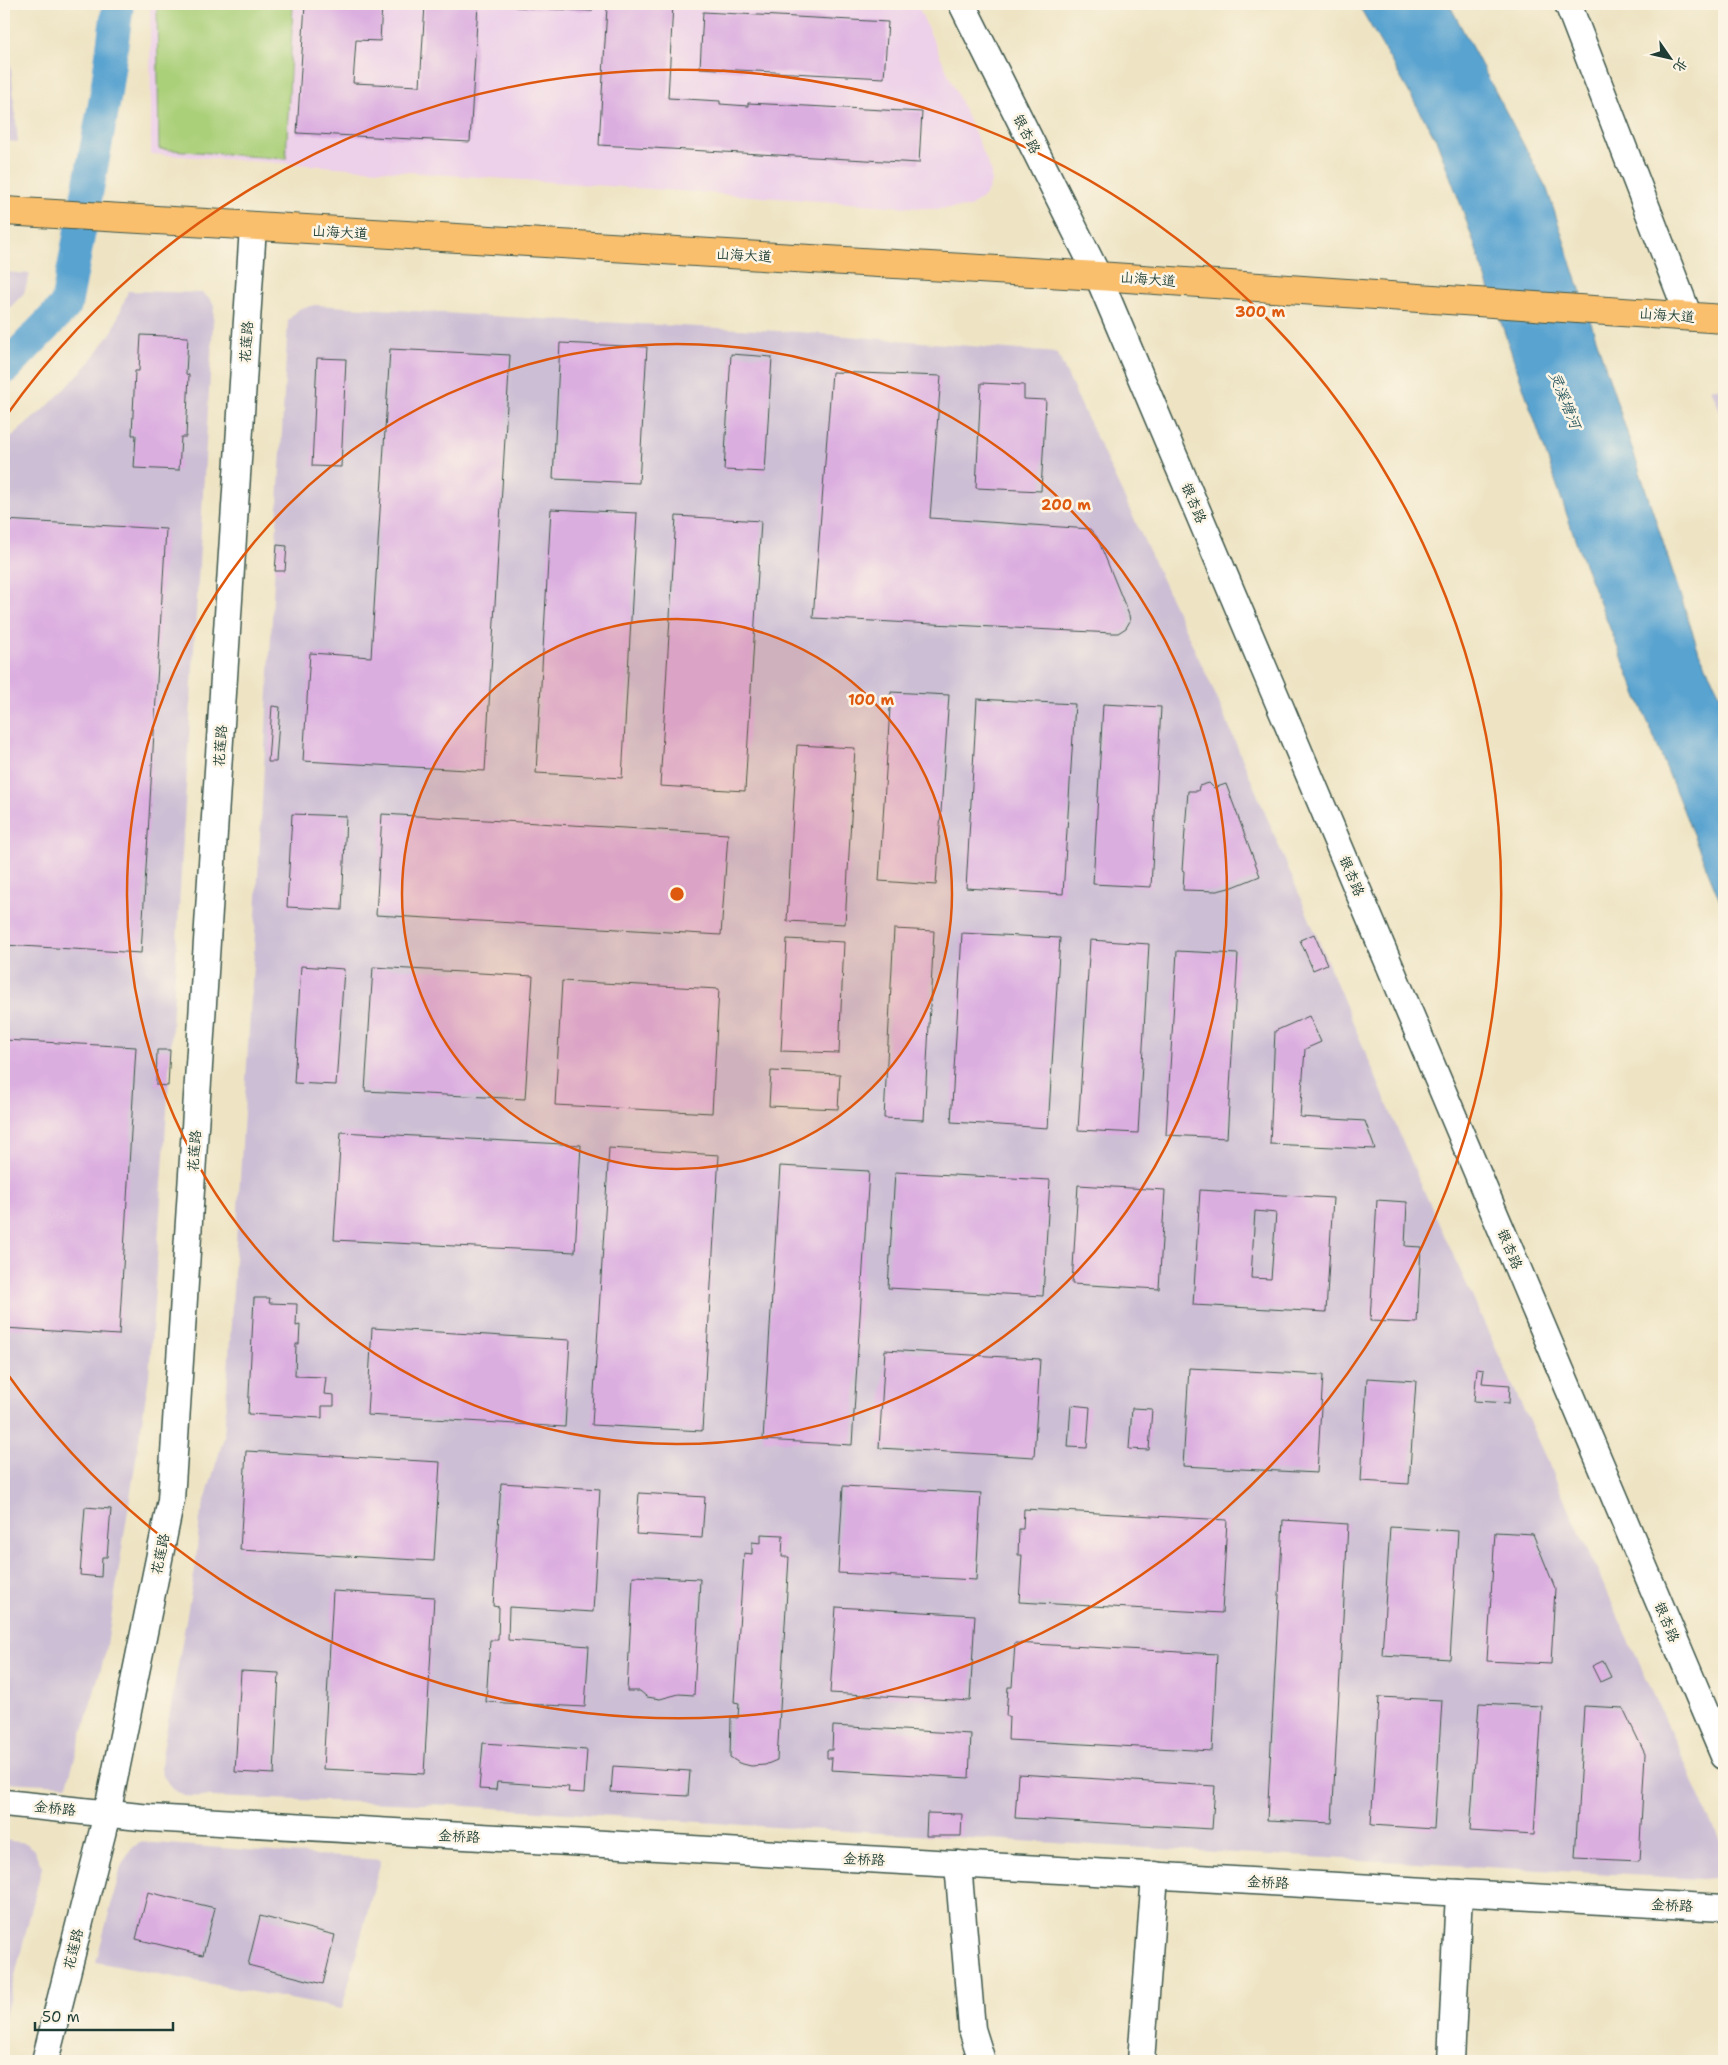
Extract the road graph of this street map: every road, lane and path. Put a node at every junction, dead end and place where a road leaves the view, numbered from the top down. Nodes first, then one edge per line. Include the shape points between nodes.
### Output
1 (962, 4) edge
2 (1568, 4) edge
3 (9, 211) edge
4 (253, 227) junction
5 (1098, 276) junction
6 (1689, 317) junction
7 (1724, 319) edge
8 (1724, 1756) edge
9 (4, 1803) edge
10 (107, 1814) junction
11 (958, 1864) junction
12 (1155, 1875) junction
13 (1459, 1893) junction
14 (1724, 1908) edge
15 (45, 2061) edge
16 (982, 2061) edge
17 (1141, 2061) edge
18 (1451, 2061) edge

1 - 5 street, 银杏路
2 - 6 street
3 - 4 main road, 山海大道
4 - 5 main road, 山海大道
4 - 10 street, 花莲路 via 171,1500
5 - 6 main road, 山海大道
5 - 8 street, 银杏路
6 - 7 main road, 山海大道
9 - 10 street, 金桥路
10 - 11 street, 金桥路
10 - 15 street, 花莲路
11 - 12 street, 金桥路
11 - 16 street via 972,2029
12 - 13 street, 金桥路
12 - 17 street
13 - 14 street, 金桥路
13 - 18 street

